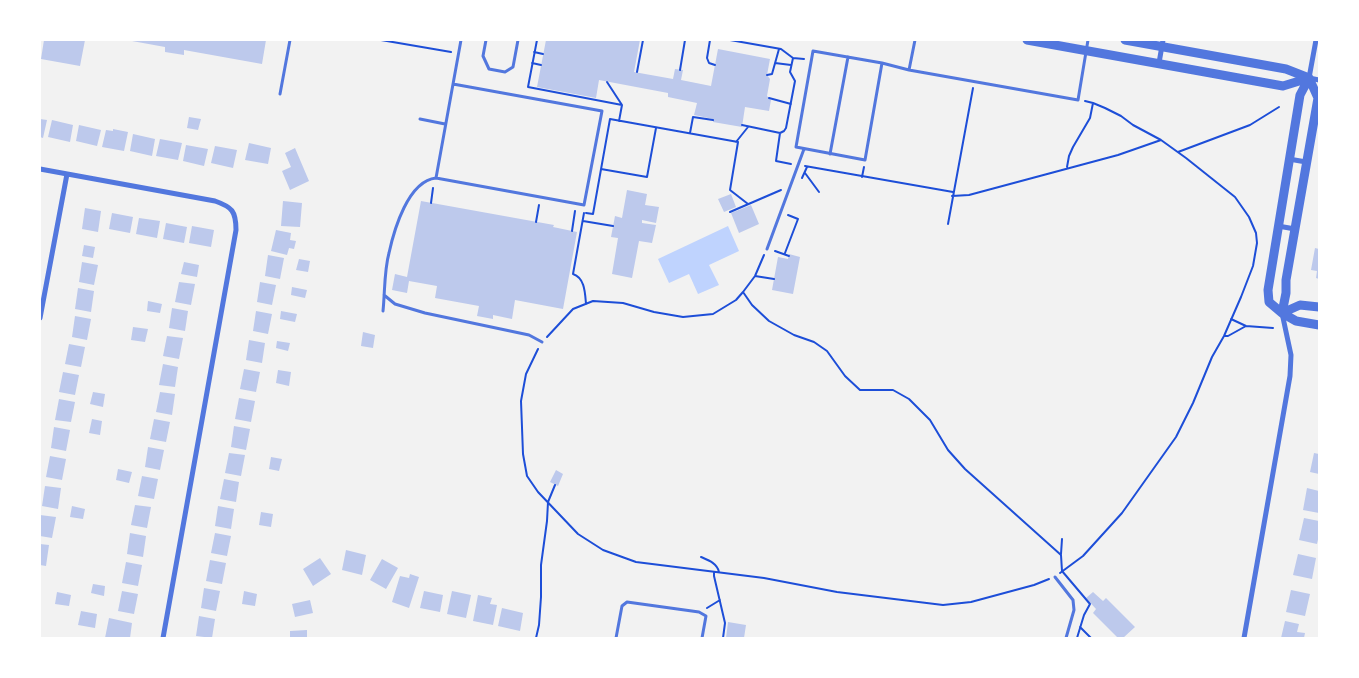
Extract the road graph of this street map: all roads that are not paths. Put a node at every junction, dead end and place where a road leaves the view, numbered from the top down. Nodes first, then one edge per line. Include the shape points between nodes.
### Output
1 (290, 40) edge
2 (461, 40) edge
3 (486, 40) edge
4 (518, 40) edge
5 (914, 40) edge
6 (1028, 40) edge
7 (1088, 40) edge
8 (1125, 40) edge
9 (1316, 40) edge
10 (1162, 43) edge
11 (1086, 50) junction
12 (848, 57) junction
13 (882, 63) junction
14 (1159, 63) junction
15 (909, 70) junction
16 (1309, 78) junction
17 (1319, 80) edge
18 (453, 84) junction
19 (280, 94) dead end
20 (420, 119) dead end
21 (445, 124) junction
22 (804, 149) junction
23 (830, 154) junction
24 (1289, 159) junction
25 (1306, 162) junction
26 (40, 169) edge
27 (67, 174) junction
28 (436, 178) junction
29 (1278, 226) junction
30 (1296, 229) junction
31 (767, 248) road end
32 (384, 295) junction
33 (1319, 308) edge
34 (383, 311) dead end
35 (1282, 313) junction
36 (40, 318) edge
37 (1319, 326) edge
38 (542, 342) road end
39 (1055, 577) road end
40 (163, 638) edge
41 (616, 638) edge
42 (702, 638) edge
43 (1066, 638) edge
44 (1244, 638) edge

1 - 19 lane
2 - 18 lane
3 - 4 lane via 484,56 489,69 506,72 513,67
5 - 15 lane
6 - 11 street
7 - 11 lane
8 - 10 street
9 - 16 street
10 - 14 street
10 - 16 street via 1286,69
11 - 14 street
11 - 15 lane via 1078,100
12 - 13 lane
12 - 22 lane via 813,51 796,148
12 - 23 lane
13 - 15 lane
13 - 23 lane via 865,160
14 - 16 street via 1283,86
16 - 17 street
16 - 24 street via 1300,96
16 - 25 street via 1318,98
18 - 21 lane
18 - 28 lane via 602,111 584,205
20 - 21 lane
21 - 28 lane
22 - 23 lane
22 - 31 lane
24 - 25 street
24 - 29 street
25 - 30 street
26 - 27 street
27 - 36 street
27 - 40 street via 215,201 224,204 236,219
28 - 32 lane via 414,190 398,220 388,255
29 - 30 street
29 - 35 street via 1268,290 1270,302
30 - 35 street
32 - 34 lane
32 - 38 lane via 394,304 529,334
33 - 35 street via 1300,304
35 - 37 street via 1296,321
35 - 44 street via 1291,355 1290,376
39 - 43 lane via 1072,600 1074,610
41 - 42 lane via 622,606 627,602 700,612 706,616

